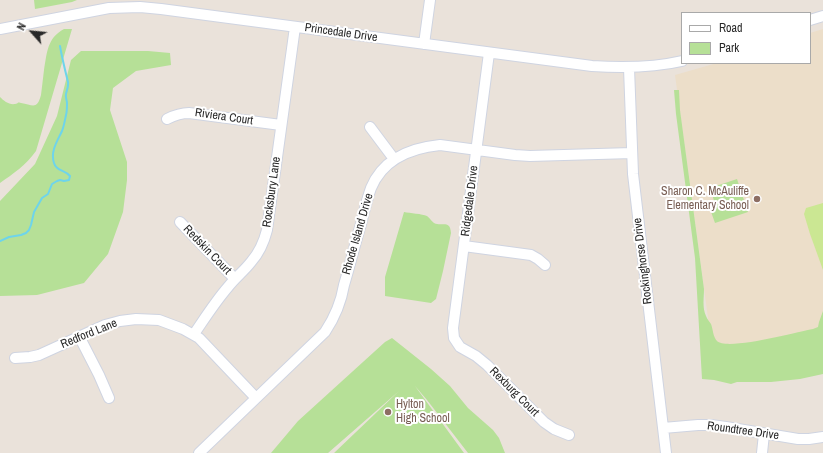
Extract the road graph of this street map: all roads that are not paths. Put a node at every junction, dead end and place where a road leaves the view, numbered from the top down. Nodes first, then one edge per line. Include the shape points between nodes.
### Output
1 (430, 0) edge
2 (162, 4) edge
3 (823, 16) edge
4 (811, 20) edge
5 (295, 27) junction
6 (0, 30) edge
7 (424, 44) junction
8 (489, 53) junction
9 (681, 61) edge
10 (629, 68) junction
11 (167, 119) dead end
12 (281, 125) junction
13 (370, 127) dead end
14 (476, 150) junction
15 (632, 152) junction
16 (394, 160) junction
17 (180, 222) dead end
18 (464, 246) junction
19 (545, 265) dead end
20 (235, 279) junction
21 (194, 334) junction
22 (80, 336) junction
23 (460, 347) joint
24 (14, 358) dead end
25 (109, 398) dead end
26 (256, 398) junction
27 (663, 428) junction
28 (764, 434) junction
29 (569, 435) dead end
30 (823, 437) edge
31 (199, 453) edge
32 (666, 453) edge
33 (762, 453) edge

1 - 7 street
2 - 5 street, Princedale Drive
2 - 6 street, Princedale Drive via 109,8
3 - 4 street
5 - 7 street, Princedale Drive
5 - 12 street, Rocksbury Lane
7 - 8 street, Princedale Drive
8 - 10 street, Princedale Drive
8 - 14 street, Ridgedale Drive
9 - 10 street, Princedale Drive
10 - 15 street, Rockinghorse Drive
11 - 12 street, Riviera Court via 190,113
12 - 20 street, Rocksbury Lane via 265,238 256,256
13 - 16 street
14 - 15 street, Rhode Island Drive via 530,156
14 - 16 street, Rhode Island Drive via 428,146
14 - 18 street, Ridgedale Drive
15 - 27 street, Rockinghorse Drive
16 - 26 street, Rhode Island Drive via 380,173 371,190 342,298 332,321 325,332
17 - 20 street, Redskin Court
18 - 19 street via 531,255
18 - 23 street, Ridgedale Drive via 453,328 454,338
20 - 21 street, Rocksbury Lane
21 - 22 street, Redford Lane via 165,322 136,319 105,325
21 - 26 street, Redford Lane
22 - 24 street, Redford Lane via 39,355
22 - 25 street
23 - 29 street, Rexburg Court via 487,365 539,418 549,426
26 - 31 street, Rhode Island Drive
27 - 28 street, Roundtree Drive via 711,425
27 - 32 street, Rockinghorse Drive
28 - 30 street, Roundtree Drive via 798,439
28 - 33 street

